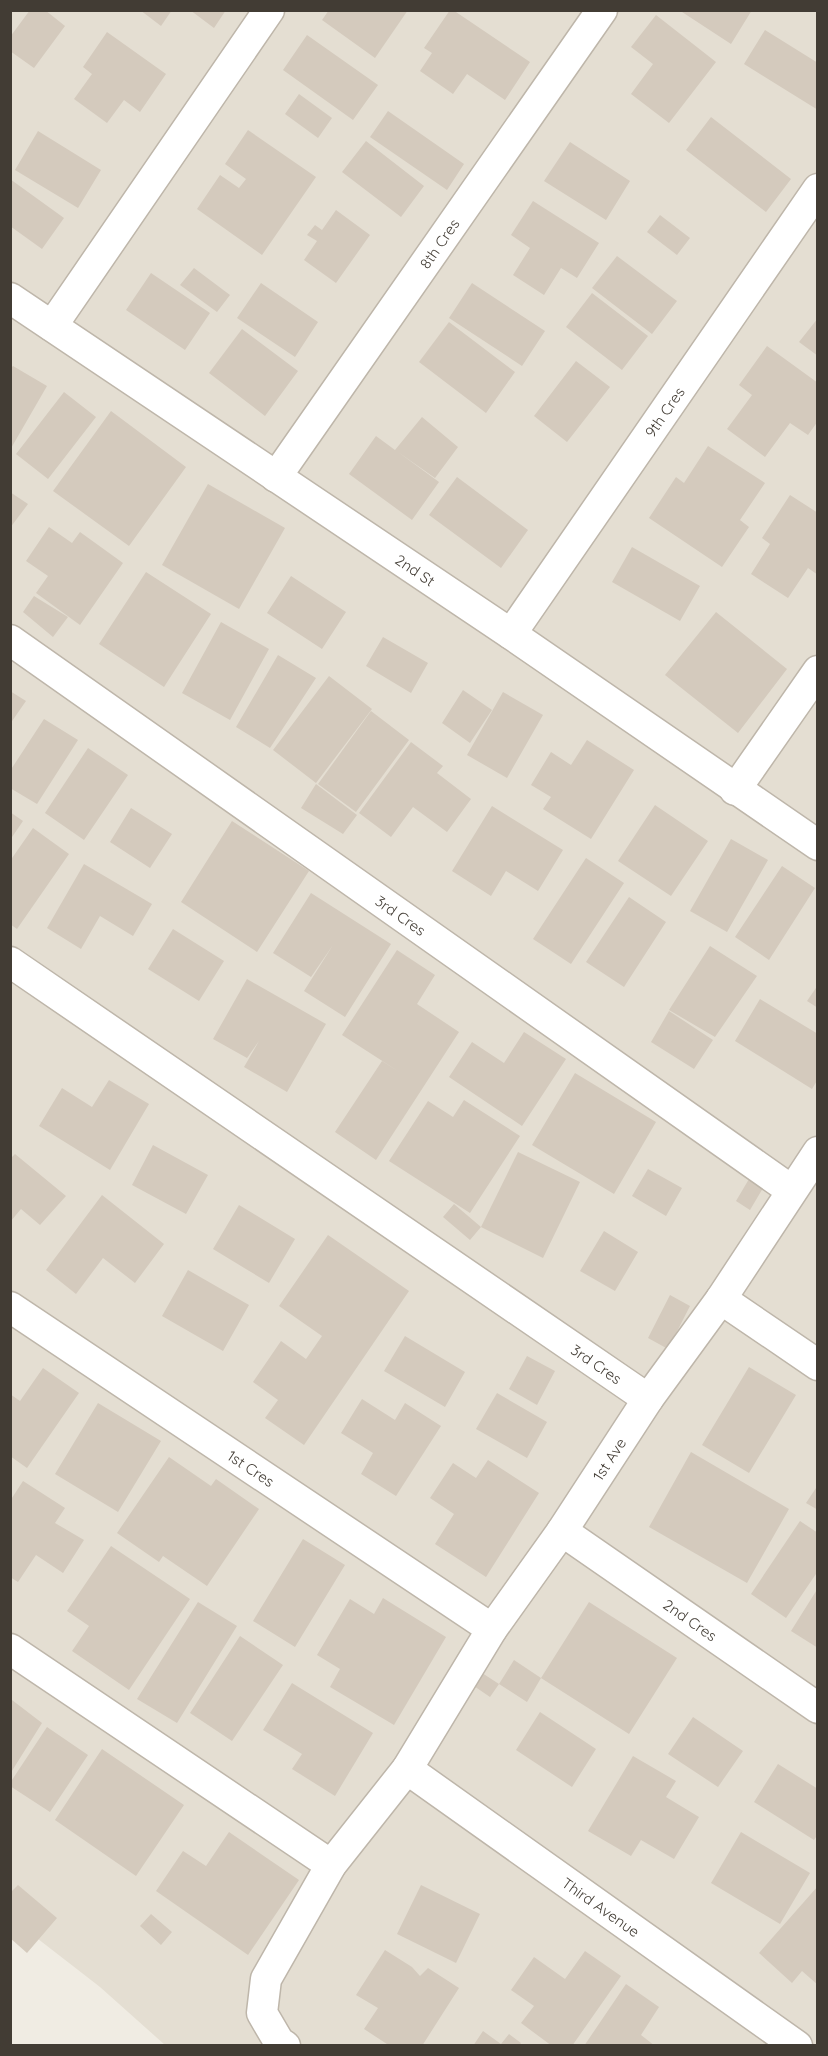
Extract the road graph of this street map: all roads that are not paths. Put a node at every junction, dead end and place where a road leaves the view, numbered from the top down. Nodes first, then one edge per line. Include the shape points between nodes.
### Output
1 (269, 10) edge
2 (602, 10) edge
3 (818, 189) edge
4 (10, 298) edge
5 (52, 326) junction
6 (276, 477) junction
7 (511, 634) junction
8 (10, 640) edge
9 (818, 671) edge
10 (735, 790) junction
11 (818, 845) edge
12 (10, 962) edge
13 (818, 1152) edge
14 (791, 1190) junction
15 (721, 1299) junction
16 (10, 1307) edge
17 (818, 1365) edge
18 (648, 1399) junction
19 (562, 1531) junction
20 (492, 1629) junction
21 (10, 1649) edge
22 (818, 1708) edge
23 (407, 1769) junction
24 (331, 1865) junction
25 (285, 2046) edge
26 (797, 2046) edge

1 - 5 street
2 - 6 street, 8th Cres
3 - 7 street, 9th Cres
4 - 5 street, 2nd St
5 - 6 street, 2nd St
6 - 7 street, 2nd St
7 - 10 street, 2nd St
8 - 14 street, 3rd Cres
9 - 10 street
10 - 11 street, 2nd St
12 - 18 street, 3rd Cres
13 - 14 street, 1st Ave
14 - 15 street, 1st Ave
15 - 17 street
15 - 18 street, 1st Ave
16 - 20 street, 1st Cres
18 - 19 street, 1st Ave
19 - 20 street, 1st Ave
19 - 22 street, 2nd Cres
20 - 23 street, 1st Ave
21 - 24 street
23 - 24 street, 1st Ave
23 - 26 street, Third Avenue
24 - 25 street, 1st Ave via 266,1978 262,2013

